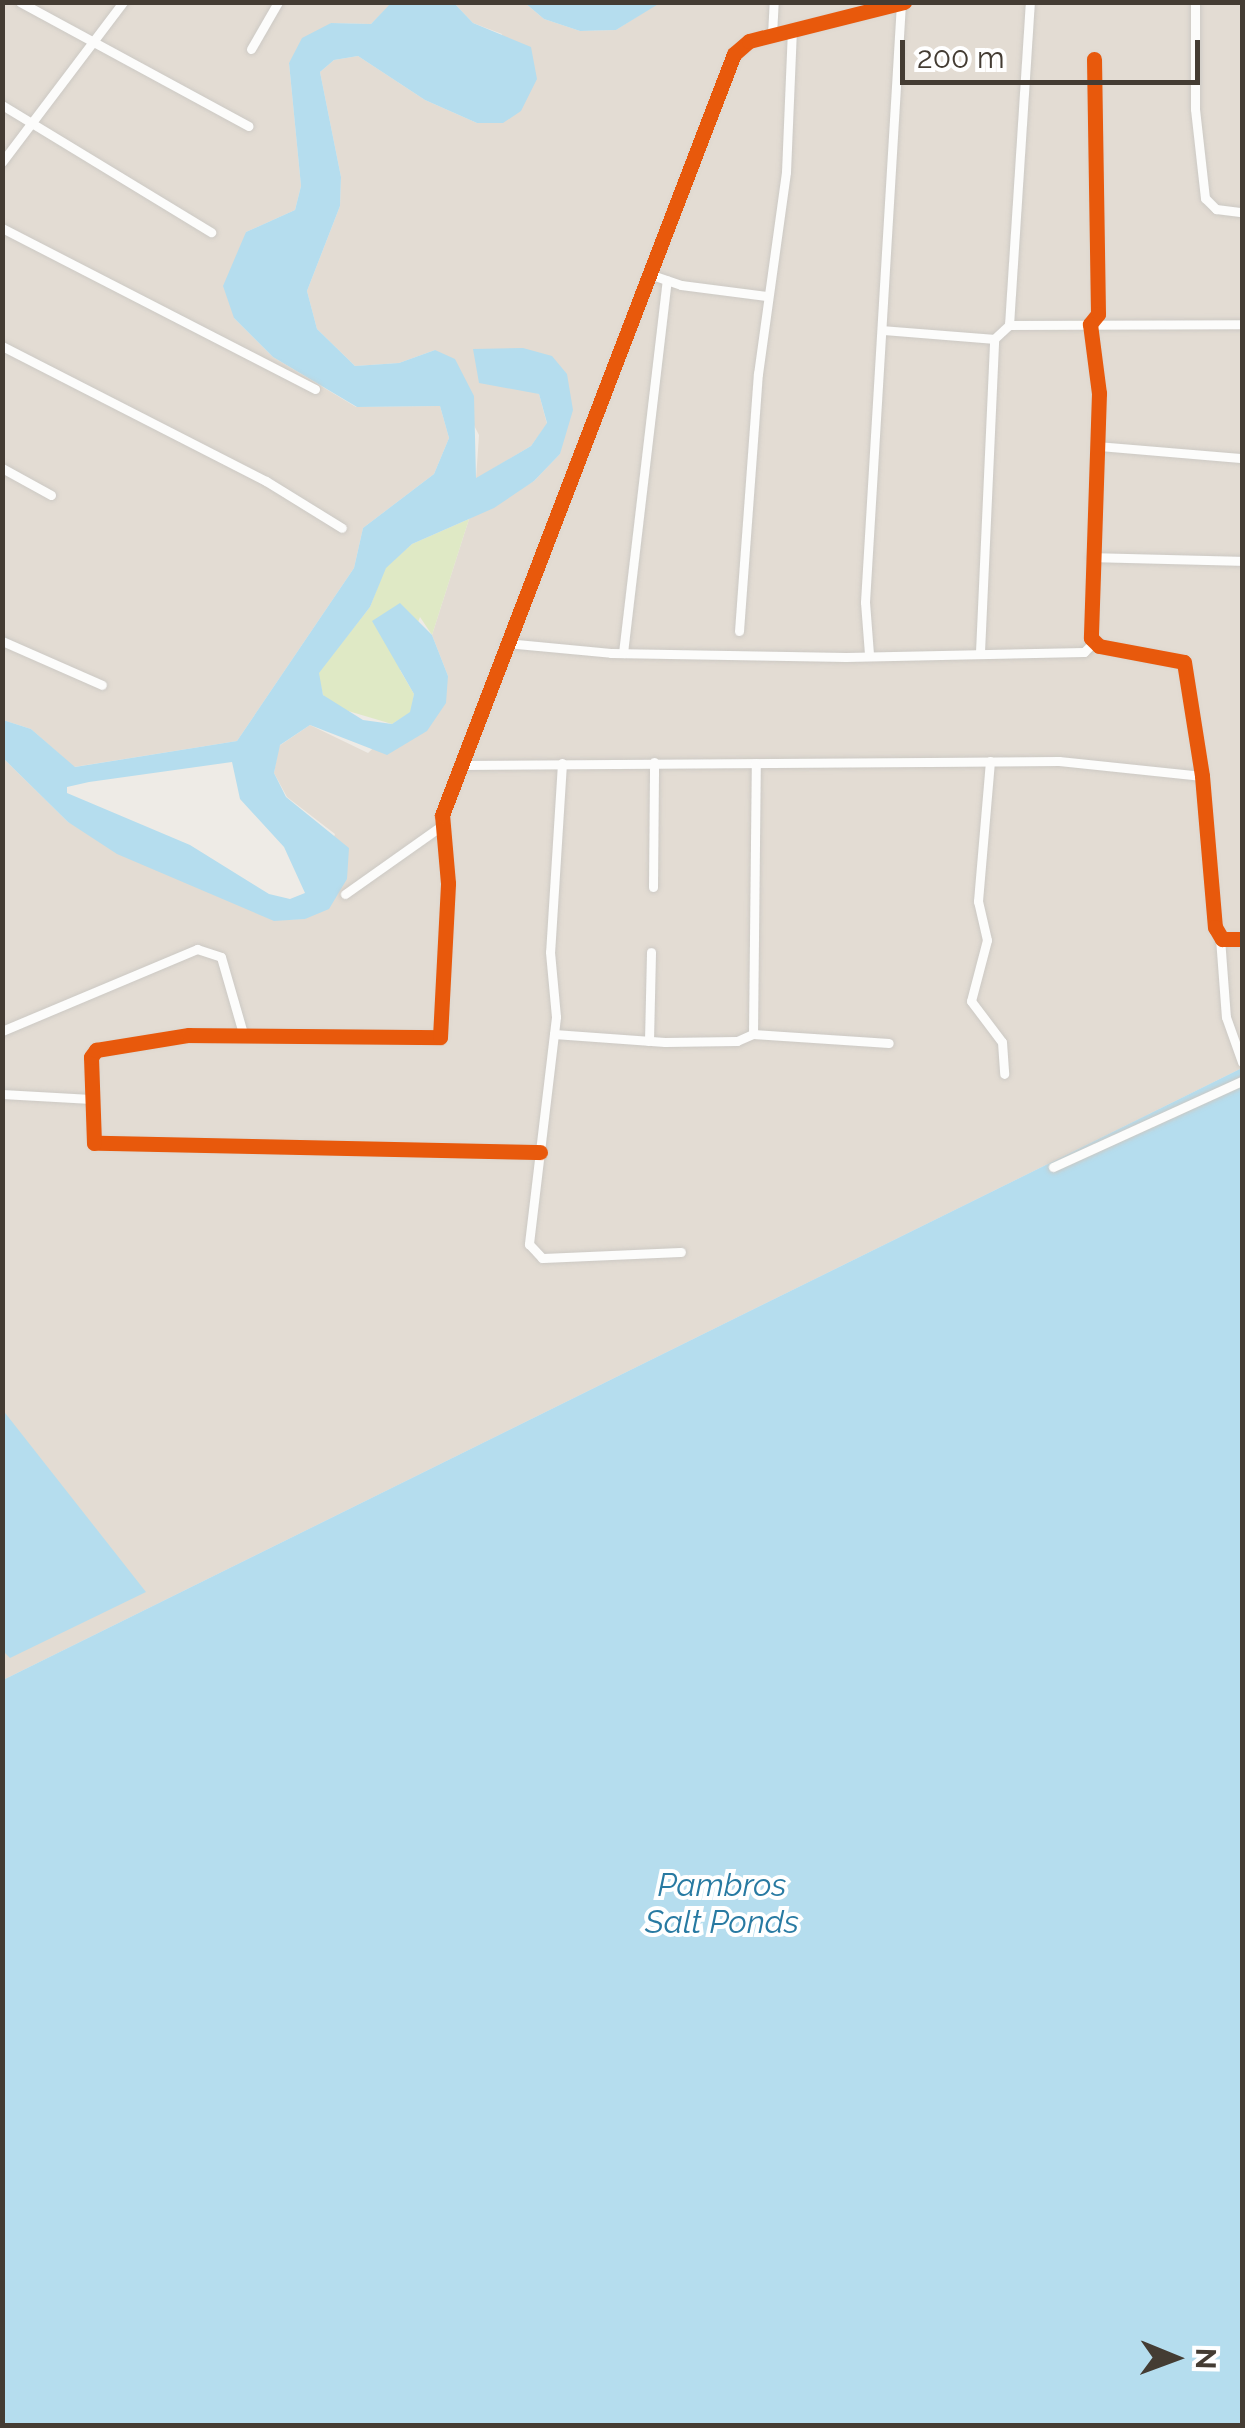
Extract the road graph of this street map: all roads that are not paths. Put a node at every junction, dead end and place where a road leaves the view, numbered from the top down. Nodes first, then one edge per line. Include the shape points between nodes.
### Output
1 (20, 2) edge
2 (123, 2) edge
3 (278, 2) edge
4 (774, 2) edge
5 (851, 2) edge
6 (1030, 2) edge
7 (1195, 2) edge
8 (902, 3) edge
9 (850, 14) junction
10 (792, 30) junction
11 (772, 35) junction
12 (94, 39) junction
13 (252, 50) dead end
14 (1094, 59) dead end
15 (2, 105) edge
16 (30, 124) junction
17 (248, 126) dead end
18 (2, 162) edge
19 (1242, 212) edge
20 (2, 228) edge
21 (211, 232) dead end
22 (649, 274) junction
23 (667, 281) junction
24 (766, 296) junction
25 (1090, 324) junction
26 (1242, 324) edge
27 (1009, 325) junction
28 (882, 330) junction
29 (994, 340) junction
30 (2, 346) edge
31 (315, 389) dead end
32 (1098, 446) junction
33 (1242, 458) edge
34 (2, 468) edge
35 (51, 495) dead end
36 (342, 528) dead end
37 (1092, 558) junction
38 (1242, 562) edge
39 (739, 631) dead end
40 (2, 640) edge
41 (1094, 642) junction
42 (506, 644) junction
43 (980, 652) junction
44 (624, 653) junction
45 (868, 654) junction
46 (102, 686) dead end
47 (990, 761) junction
48 (654, 762) junction
49 (562, 763) junction
50 (756, 763) junction
51 (460, 765) junction
52 (1202, 776) junction
53 (441, 826) junction
54 (653, 887) dead end
55 (345, 894) dead end
56 (1220, 938) junction
57 (1242, 939) edge
58 (651, 952) dead end
59 (2, 1031) edge
60 (243, 1033) junction
61 (554, 1034) junction
62 (753, 1034) junction
63 (649, 1041) junction
64 (889, 1044) dead end
65 (1242, 1062) edge
66 (1004, 1074) dead end
67 (1242, 1082) edge
68 (2, 1094) edge
69 (90, 1098) junction
70 (540, 1152) junction
71 (1053, 1167) dead end
72 (682, 1252) dead end

1 - 12 street
2 - 12 street
3 - 13 street
4 - 11 street
5 - 9 street
6 - 27 street
7 - 19 street via 1195,109 1205,198 1223,212
8 - 9 street
8 - 28 street
9 - 10 street
10 - 11 street
10 - 24 street via 786,172
11 - 22 street via 734,54
12 - 16 street
12 - 17 street
14 - 25 street via 1098,314
15 - 16 street
16 - 18 street
16 - 21 street
20 - 31 street
22 - 23 street
22 - 42 street
23 - 24 street
23 - 44 street
24 - 39 street
25 - 26 street
25 - 27 street
25 - 32 street via 1098,364
27 - 29 street
28 - 29 street
28 - 45 street via 865,602
29 - 43 street
30 - 36 street via 266,481
32 - 33 street
32 - 37 street
34 - 35 street
37 - 38 street
37 - 41 street
40 - 46 street
41 - 43 street via 1084,652
41 - 52 street via 1184,662
42 - 44 street
42 - 51 street
43 - 45 street
44 - 45 street
47 - 50 street
47 - 52 street
47 - 66 street via 978,901 986,940 971,1000 1002,1042
48 - 49 street
48 - 50 street
48 - 54 street
49 - 51 street
49 - 61 street via 550,952
50 - 62 street
51 - 53 street
52 - 56 street
53 - 55 street
53 - 60 street via 448,883 440,1038
56 - 57 street
56 - 65 street via 1226,1016
58 - 63 street
59 - 60 street via 197,949 222,956
60 - 69 street via 96,1050
61 - 63 street
61 - 70 street
62 - 63 street via 737,1041
62 - 64 street
67 - 71 street
68 - 69 street
69 - 70 street via 94,1143
70 - 72 street via 529,1244 536,1256

